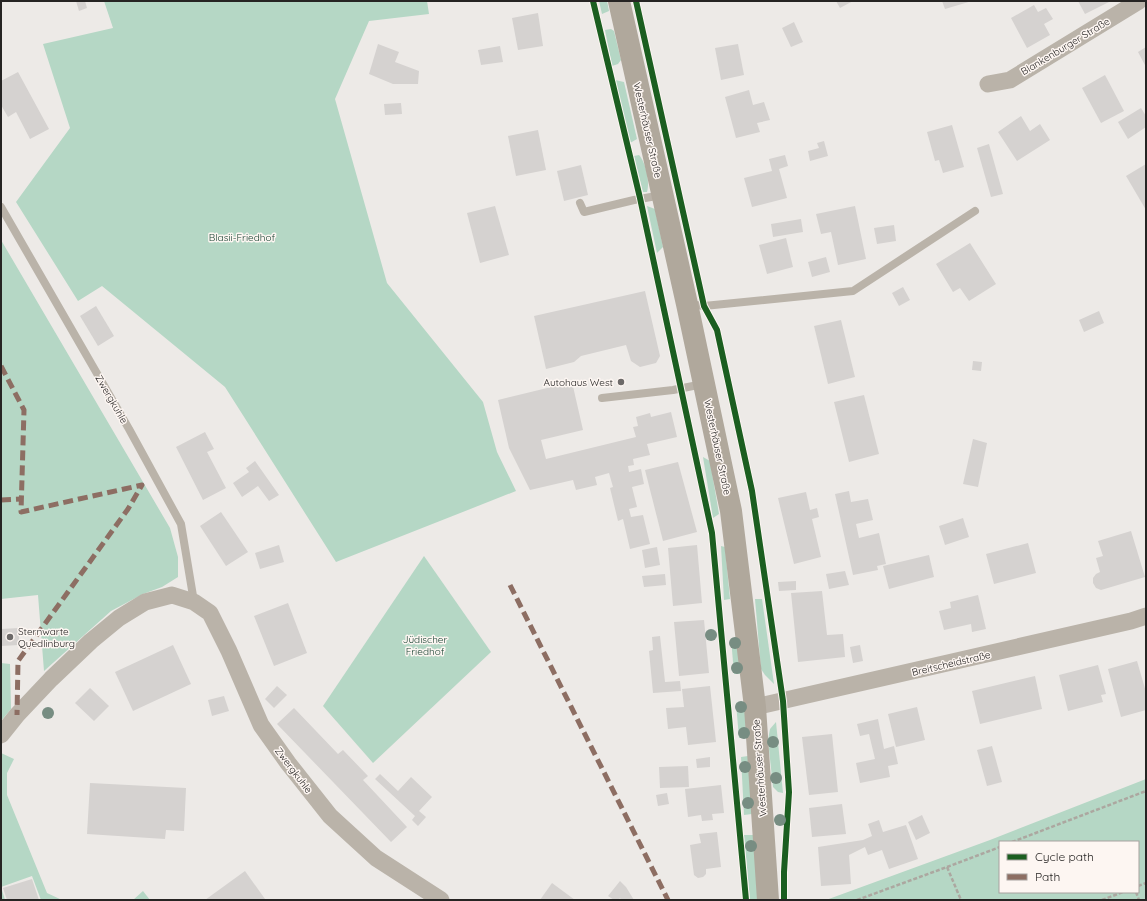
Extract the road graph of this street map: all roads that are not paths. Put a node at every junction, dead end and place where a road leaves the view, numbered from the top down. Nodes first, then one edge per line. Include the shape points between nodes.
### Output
1 (619, 1) edge
2 (1139, 1) edge
3 (988, 84) dead end
4 (663, 195) junction
5 (580, 204) dead end
6 (1, 207) edge
7 (975, 210) dead end
8 (687, 304) junction
9 (704, 384) junction
10 (602, 398) dead end
11 (194, 602) junction
12 (1146, 616) edge
13 (755, 707) junction
14 (1, 736) edge
15 (441, 900) edge
16 (768, 900) edge

1 - 4 main road, Westerhäuser Straße
2 - 3 street, Blankenburger Straße via 1010,80
4 - 5 lane via 584,212
4 - 8 main road, Westerhäuser Straße
6 - 11 lane, Zwergkuhle via 181,524
7 - 8 lane via 853,291 704,306
8 - 9 main road, Westerhäuser Straße
9 - 10 lane
9 - 13 main road, Westerhäuser Straße via 731,511
11 - 14 street, Zwergkuhle via 172,595 145,602 120,618 51,679
11 - 15 street, Zwergkuhle via 210,613 261,725 330,816 376,858
12 - 13 street, Breitscheidstraße
13 - 16 main road, Westerhäuser Straße

